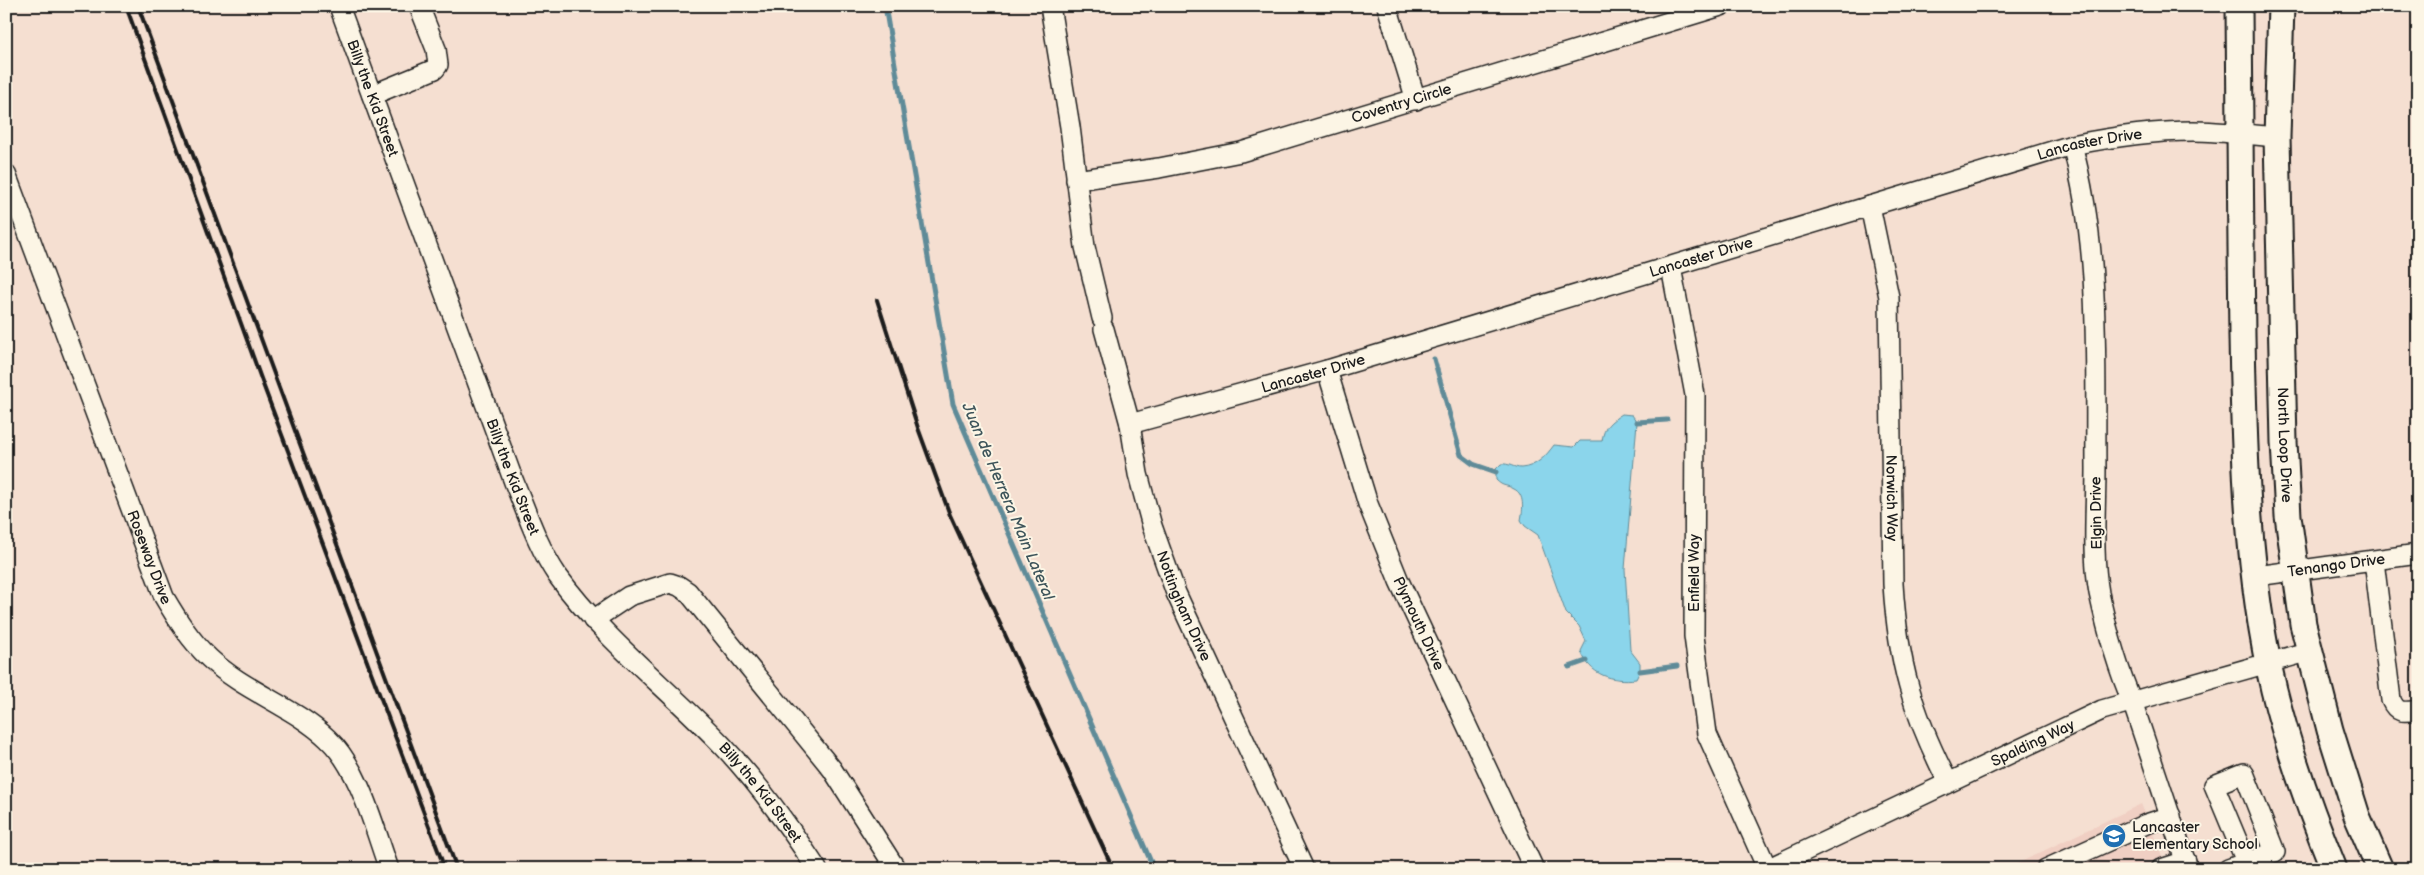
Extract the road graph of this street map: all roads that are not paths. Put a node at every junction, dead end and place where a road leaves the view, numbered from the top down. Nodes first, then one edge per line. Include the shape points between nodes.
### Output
1 (340, 6) edge
2 (420, 6) edge
3 (1050, 6) edge
4 (1386, 6) edge
5 (1721, 6) edge
6 (2239, 6) edge
7 (2281, 6) edge
8 (372, 95) junction
9 (1416, 100) junction
10 (2239, 134) junction
11 (2277, 137) junction
12 (2072, 145) junction
13 (6, 174) edge
14 (1076, 180) junction
15 (1870, 206) junction
16 (1671, 266) junction
17 (1327, 370) junction
18 (1130, 424) junction
19 (2418, 554) edge
20 (2374, 561) junction
21 (2296, 570) junction
22 (2256, 576) junction
23 (593, 620) junction
24 (2310, 651) junction
25 (2269, 664) junction
26 (2132, 701) junction
27 (2418, 710) edge
28 (1948, 782) junction
29 (2171, 816) junction
30 (2187, 865) edge
31 (2248, 866) edge
32 (389, 869) edge
33 (818, 869) edge
34 (896, 869) edge
35 (1304, 869) edge
36 (1534, 869) edge
37 (1767, 869) edge
38 (2046, 869) edge
39 (2161, 869) edge
40 (2228, 869) edge
41 (2334, 869) edge
42 (2380, 869) edge

1 - 8 street, Billy the Kid Street
2 - 8 street via 436,49 438,65
3 - 14 street
4 - 9 street
5 - 9 street, Coventry Circle
6 - 10 main road
7 - 11 main road, North Loop Drive
8 - 23 street, Billy the Kid Street via 514,482 541,547 556,573
9 - 14 street, Coventry Circle via 1241,152
10 - 11 street, Lancaster Drive
10 - 12 street, Lancaster Drive via 2194,131 2143,133
10 - 22 main road via 2246,480
11 - 21 main road, North Loop Drive via 2284,442 2288,516
12 - 15 street, Lancaster Drive
12 - 26 street, Elgin Drive via 2087,214 2094,280 2099,592 2121,674
13 - 32 street, Roseway Drive via 164,597 184,631 209,659 300,717 328,739 352,773
14 - 18 street, Nottingham Drive via 1086,248
15 - 16 street, Lancaster Drive
15 - 28 street, Norwich Way via 1889,297 1892,566 1896,631 1904,673 1918,718
16 - 17 street, Lancaster Drive
16 - 37 street, Enfield Way via 1695,395 1694,636 1707,734
17 - 18 street, Lancaster Drive
17 - 36 street, Plymouth Drive via 1368,504 1396,572
18 - 35 street, Nottingham Drive via 1138,474 1152,526 1176,594
19 - 20 street, Tenango Drive
20 - 21 street, Tenango Drive
20 - 27 street via 2390,700 2401,712
21 - 22 street, Tenango Drive
21 - 24 main road, North Loop Drive
22 - 25 main road
23 - 33 street, Billy the Kid Street via 724,747 791,829
23 - 34 street via 629,596 670,583 688,592 832,769
24 - 25 street, Spalding Way
24 - 42 main road, North Loop Drive via 2357,816
25 - 26 street, Spalding Way
25 - 41 main road via 2299,778
26 - 28 street, Spalding Way via 2102,710
26 - 29 street, Elgin Drive
28 - 37 street, Spalding Way
29 - 30 street, Elgin Drive
29 - 38 street
30 - 39 street
31 - 40 street

